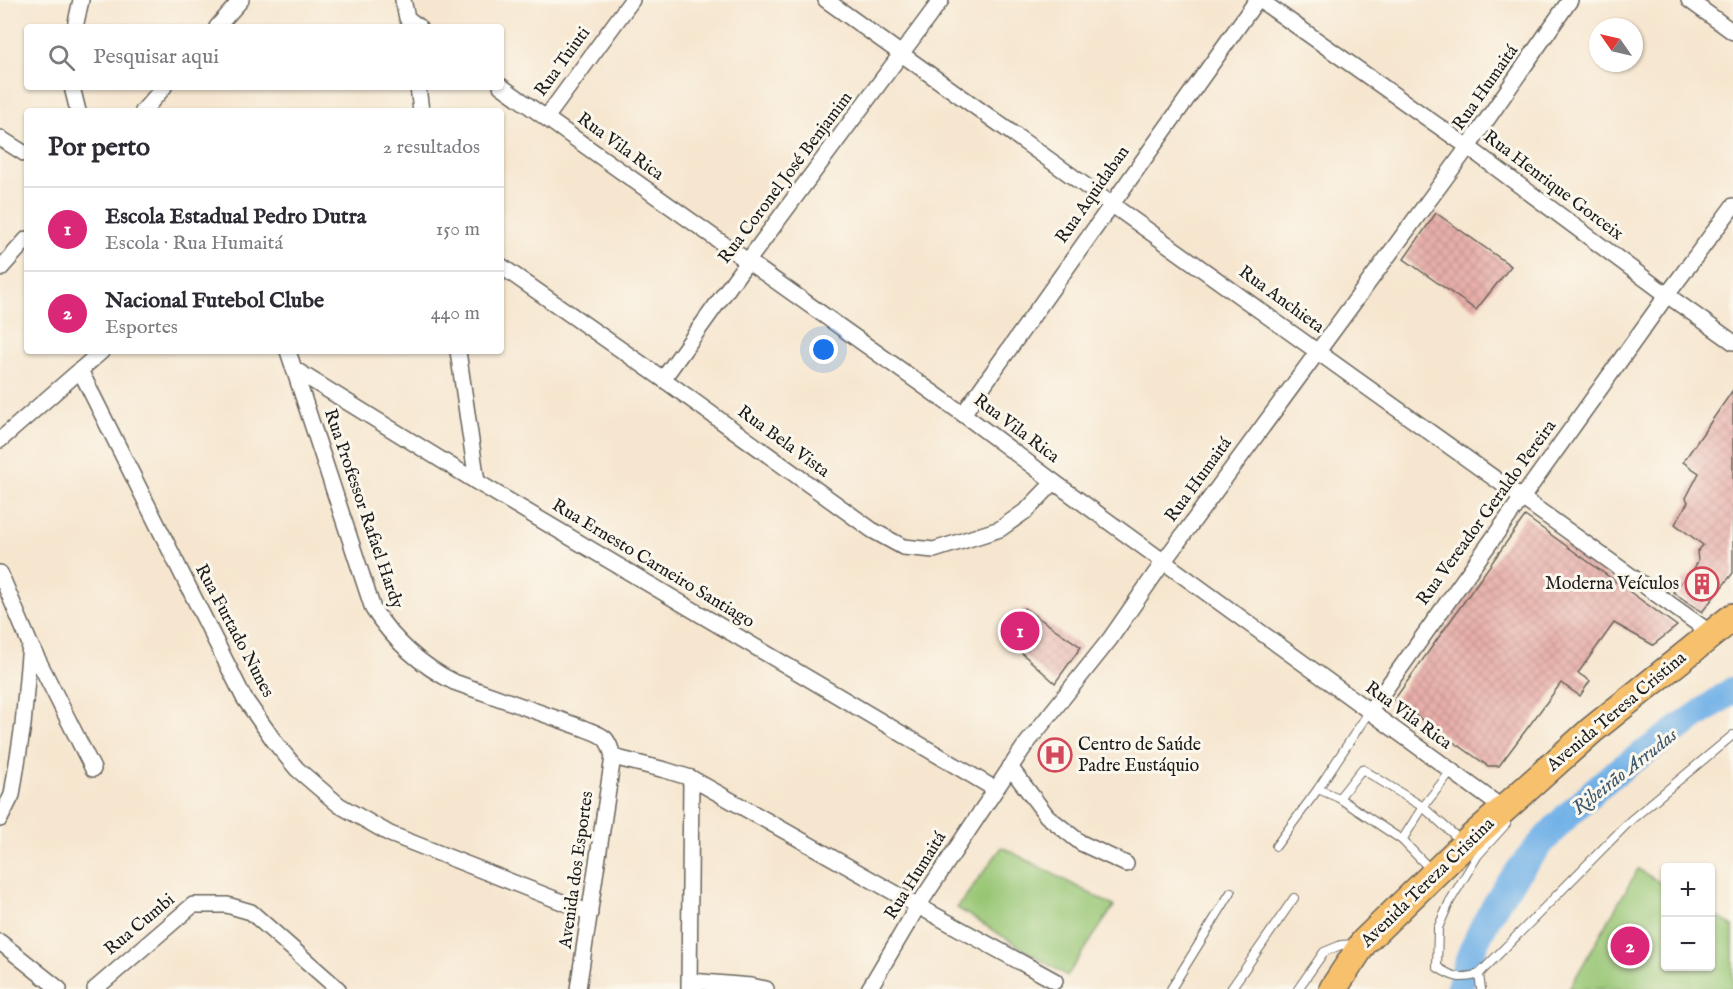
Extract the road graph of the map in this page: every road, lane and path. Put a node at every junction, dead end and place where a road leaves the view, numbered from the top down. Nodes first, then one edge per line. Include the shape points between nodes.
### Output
1 (81, 0) edge
2 (241, 0) edge
3 (403, 0) edge
4 (632, 0) edge
5 (826, 0) edge
6 (941, 0) edge
7 (1259, 0) edge
8 (1570, 0) edge
9 (1689, 0) edge
10 (76, 24) edge
11 (221, 24) edge
12 (411, 24) edge
13 (1733, 32) edge
14 (902, 54) junction
15 (504, 88) edge
16 (73, 90) edge
17 (161, 90) edge
18 (418, 90) edge
19 (77, 108) edge
20 (146, 108) edge
21 (422, 108) edge
22 (546, 118) junction
23 (0, 138) edge
24 (1468, 147) junction
25 (24, 153) edge
26 (1112, 203) junction
27 (1733, 206) edge
28 (24, 242) edge
29 (747, 262) junction
30 (504, 268) edge
31 (0, 269) edge
32 (1667, 295) junction
33 (1733, 342) edge
34 (1318, 351) junction
35 (99, 354) edge
36 (289, 354) edge
37 (458, 354) edge
38 (294, 369) junction
39 (80, 370) junction
40 (663, 379) junction
41 (963, 414) junction
42 (0, 440) edge
43 (477, 482) junction
44 (1054, 482) junction
45 (1521, 498) junction
46 (1164, 561) junction
47 (0, 573) edge
48 (1733, 617) edge
49 (1712, 634) junction
50 (30, 644) junction
51 (1369, 712) junction
52 (1592, 730) junction
53 (1733, 735) edge
54 (613, 758) junction
55 (1010, 767) junction
56 (93, 770) dead end
57 (1451, 771) junction
58 (691, 778) junction
59 (995, 789) junction
60 (1318, 789) junction
61 (1531, 796) dead end
62 (1339, 798) junction
63 (1423, 807) junction
64 (1506, 815) junction
65 (0, 819) edge
66 (1402, 840) junction
67 (1465, 844) junction
68 (1276, 846) dead end
69 (1126, 864) dead end
70 (1434, 873) junction
71 (1231, 892) dead end
72 (1294, 898) dead end
73 (918, 906) junction
74 (590, 913) junction
75 (0, 942) edge
76 (1364, 942) junction
77 (1478, 974) junction
78 (1056, 981) dead end
79 (689, 985) edge
80 (59, 989) edge
81 (94, 989) edge
82 (338, 989) edge
83 (578, 989) edge
84 (766, 989) edge
85 (869, 989) edge
86 (1171, 989) edge
87 (1231, 989) edge
88 (1298, 989) edge
89 (1334, 989) edge
90 (1481, 989) edge

1 - 10 street
2 - 11 street
3 - 12 street
4 - 22 street, Rua Tuiuti
5 - 14 street, Rua Anchieta
6 - 14 street, Rua Coronel José Benjamim
7 - 24 street, Rua Henrique Gorceix
7 - 26 street, Rua Aquidaban
8 - 24 street, Rua Humaitá
9 - 13 street
14 - 26 street, Rua Anchieta
14 - 29 street, Rua Coronel José Benjamim
15 - 22 street, Rua Vila Rica
16 - 19 street
17 - 20 street
18 - 21 street
22 - 29 street, Rua Vila Rica
23 - 25 street
24 - 32 street, Rua Henrique Gorceix
24 - 34 street, Rua Humaitá
26 - 34 street, Rua Anchieta
26 - 41 street, Rua Aquidaban
27 - 32 street, Rua Vereador Geraldo Pereira
28 - 31 street
29 - 40 street, Rua Coronel José Benjamim
29 - 41 street, Rua Vila Rica
30 - 40 street, Rua Bela Vista
32 - 33 street, Rua Henrique Gorceix
32 - 45 street, Rua Vereador Geraldo Pereira
34 - 45 street, Rua Anchieta
34 - 46 street, Rua Humaitá
35 - 39 street
36 - 38 street, Rua Professor Rafael Hardy
37 - 43 street
38 - 43 street, Rua Ernesto Carneiro Santiago
38 - 54 street, Rua Professor Rafael Hardy via 374,609 383,624 407,651 435,673 601,735 610,743
39 - 42 street
39 - 74 street, Rua Furtado Nunes via 244,698 297,769 339,805 390,834
40 - 44 street, Rua Bela Vista via 872,530 903,547 934,550 1000,529 1027,510
41 - 44 street, Rua Vila Rica
43 - 59 street, Rua Ernesto Carneiro Santiago
44 - 46 street, Rua Vila Rica
45 - 49 street, Rua Anchieta
45 - 51 street, Rua Vereador Geraldo Pereira
46 - 51 street, Rua Vila Rica
46 - 55 street, Rua Humaitá via 1110,639
47 - 50 street
48 - 49 highway, Avenida Teresa Cristina
49 - 52 highway, Avenida Teresa Cristina
50 - 56 street
50 - 65 street via 12,795
51 - 57 street, Rua Vila Rica
51 - 60 lane, Rua Vereador Geraldo Pereira
52 - 61 lane
52 - 64 highway, Avenida Teresa Cristina
53 - 77 lane via 1631,820
54 - 58 street
54 - 74 street, Avenida dos Esportes
55 - 59 street, Rua Humaitá
55 - 69 street via 1047,816 1081,843
57 - 63 lane
57 - 64 street, Rua Vila Rica
58 - 73 street
58 - 79 street
59 - 73 street, Rua Humaitá
60 - 62 lane
60 - 68 lane, Rua Vereador Geraldo Pereira
62 - 63 lane via 1362,768
62 - 66 lane
63 - 66 lane
63 - 67 lane
64 - 67 highway, Avenida Tereza Cristina
64 - 77 lane via 1450,901 1438,928 1437,967 1450,976
66 - 70 lane
67 - 70 highway, Avenida Tereza Cristina
70 - 76 highway, Avenida Tereza Cristina
71 - 86 lane
72 - 87 lane
73 - 78 street
73 - 85 street, Rua Humaitá
74 - 83 street, Avenida dos Esportes
75 - 80 street
76 - 88 lane via 1324,952
76 - 89 highway, Avenida Tereza Cristina
77 - 90 lane
79 - 84 street
81 - 82 street, Rua Cumbi via 193,905 227,905 251,912

